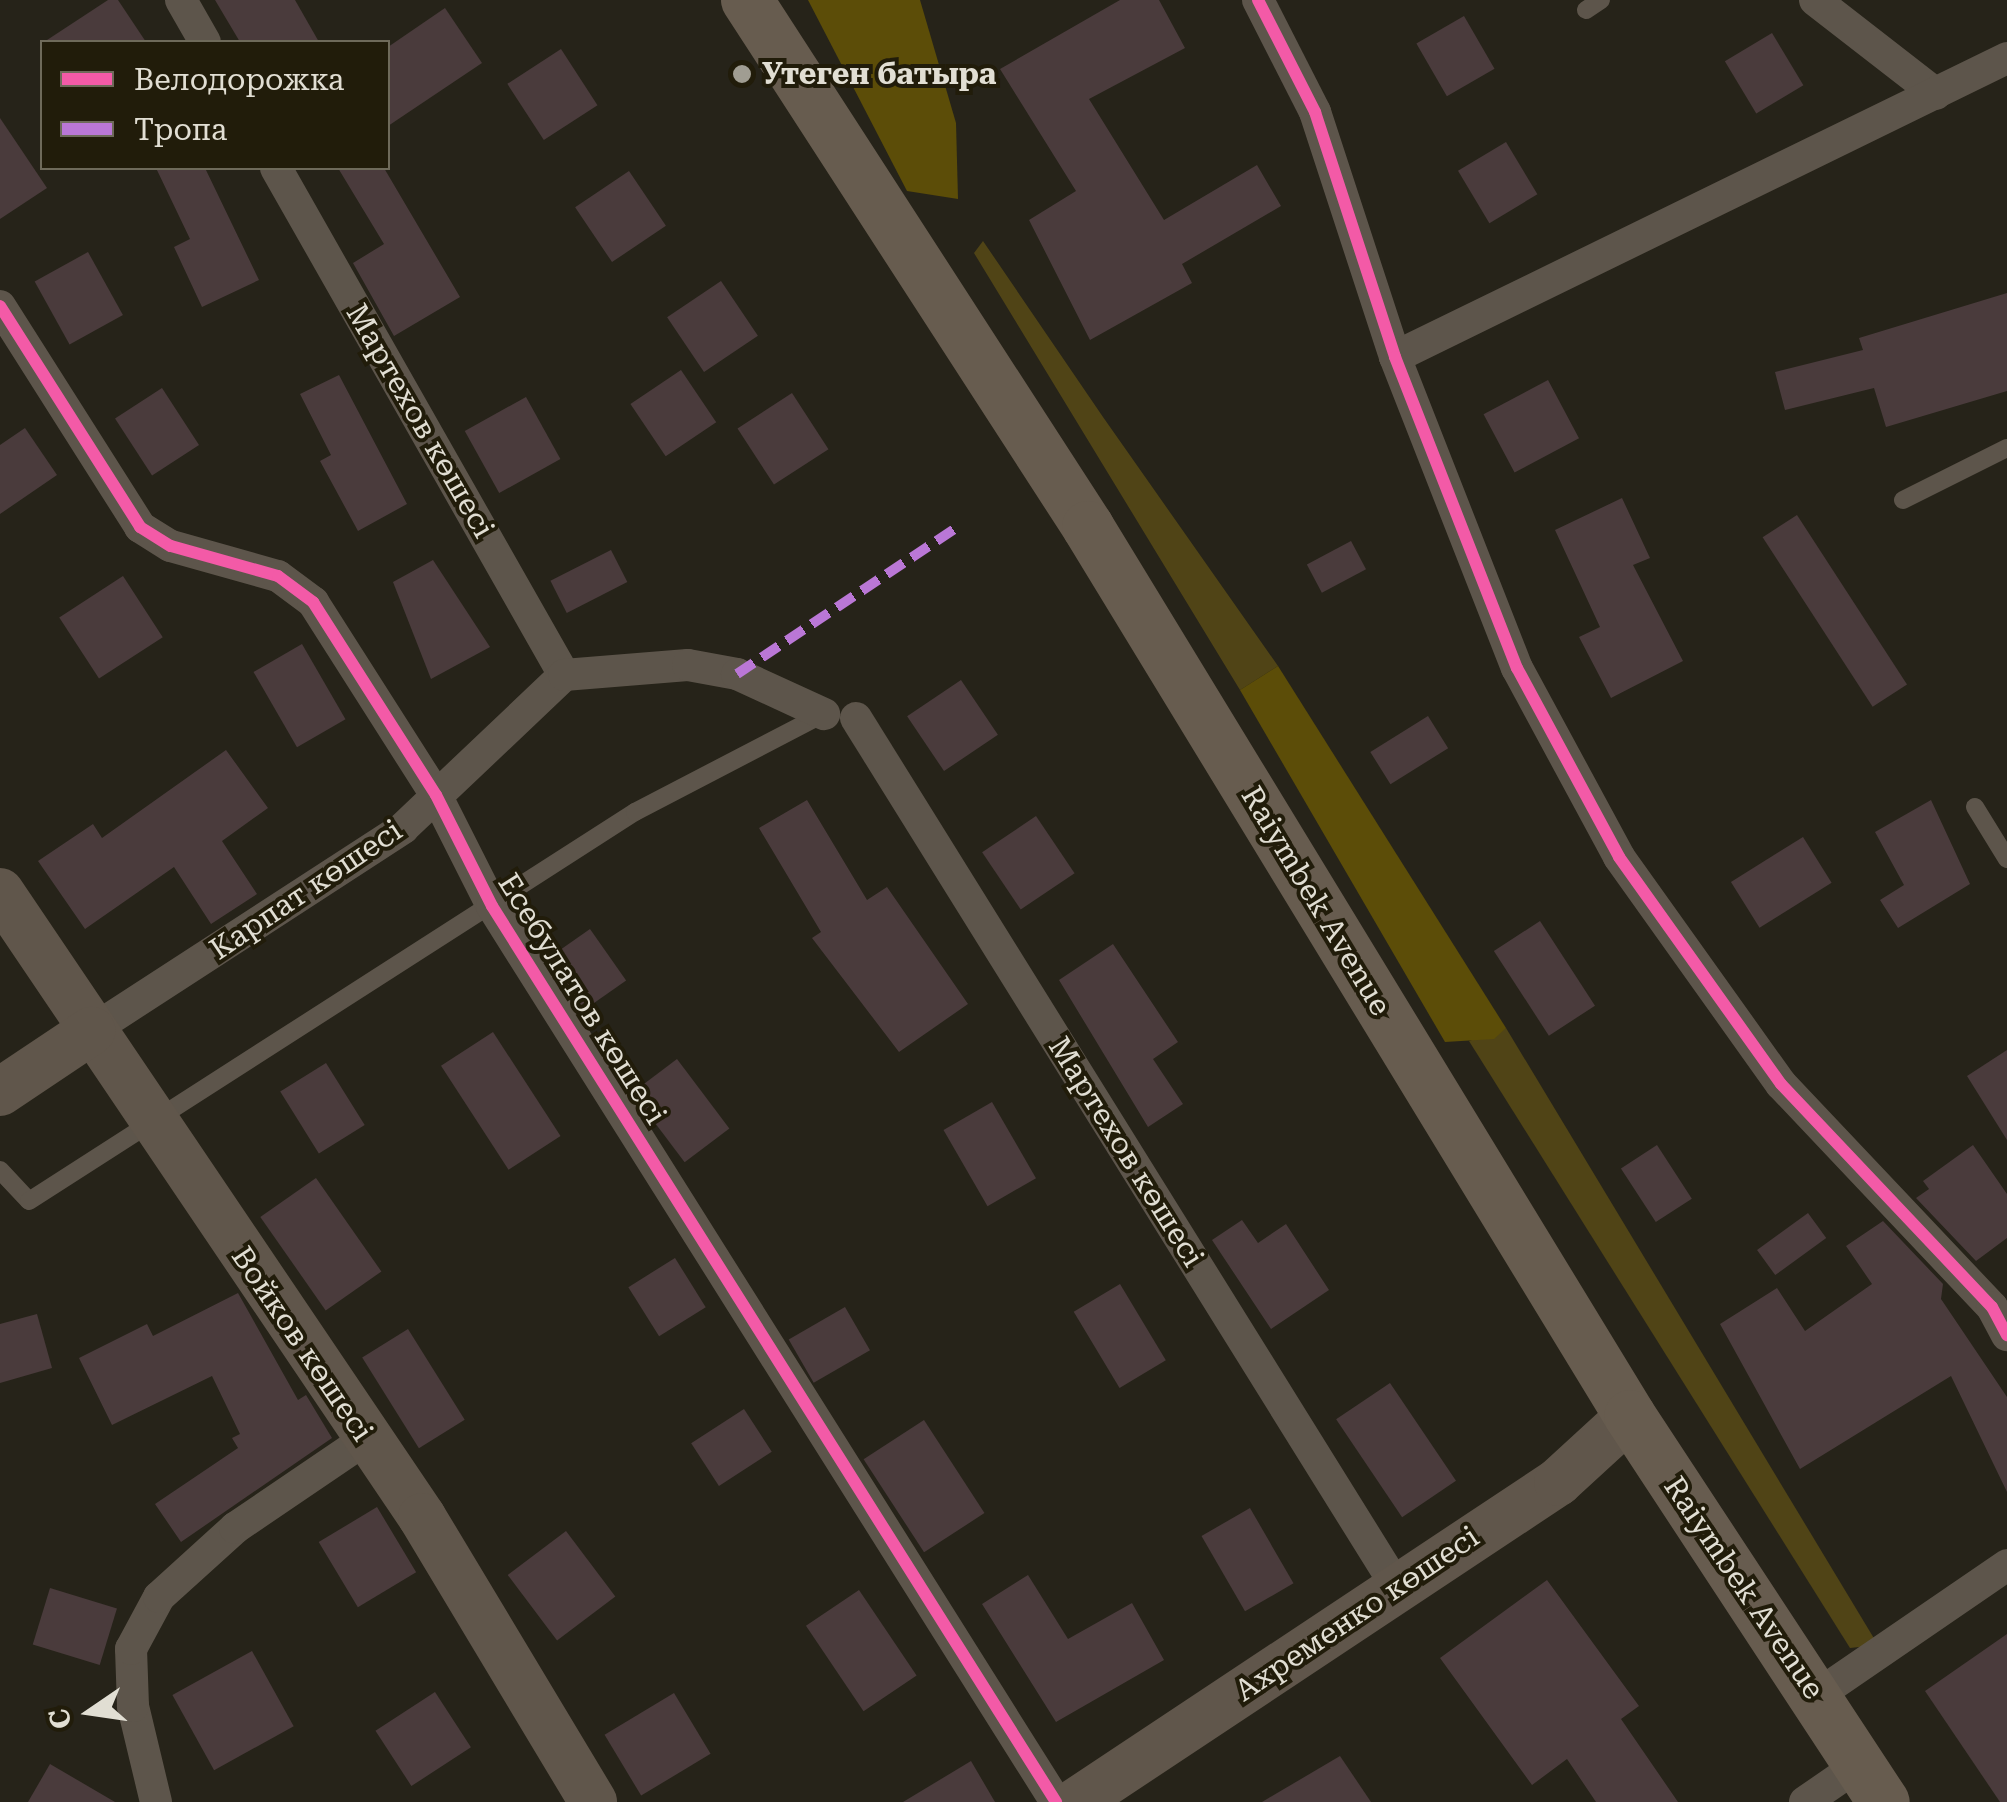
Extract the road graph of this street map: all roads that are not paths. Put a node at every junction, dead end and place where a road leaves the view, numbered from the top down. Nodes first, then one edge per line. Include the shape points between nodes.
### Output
1 (181, 0) edge
2 (746, 0) edge
3 (1258, 0) edge
4 (1815, 0) edge
5 (204, 40) edge
6 (2003, 66) edge
7 (1936, 94) junction
8 (277, 170) edge
9 (0, 306) edge
10 (1395, 357) junction
11 (2007, 448) edge
12 (1903, 500) dead end
13 (564, 675) junction
14 (840, 716) junction
15 (436, 795) junction
16 (1975, 807) dead end
17 (2007, 859) edge
18 (0, 892) edge
19 (492, 906) junction
20 (91, 1031) junction
21 (0, 1092) edge
22 (156, 1126) junction
23 (0, 1170) edge
24 (2007, 1335) edge
25 (1630, 1416) junction
26 (366, 1439) junction
27 (2007, 1565) edge
28 (1396, 1586) junction
29 (1816, 1696) junction
30 (1872, 1783) edge
31 (156, 1802) edge
32 (593, 1802) edge
33 (1056, 1802) edge
34 (1076, 1802) edge
35 (1805, 1802) edge

1 - 5 street
2 - 25 main road, Raiymbek Avenue via 1088,527
3 - 10 street via 1315,112
4 - 7 street
6 - 7 street
7 - 10 street
8 - 13 street, Мартехов көшесі
9 - 15 street, Есебулатов көшесі via 140,527 171,546 278,576 313,602
10 - 24 street via 1518,668 1619,857 1781,1084 1992,1307
11 - 12 lane
13 - 14 street via 688,665 737,674
13 - 15 street, Карпат көшесі
14 - 19 lane via 659,797
14 - 28 street, Мартехов көшесі
15 - 19 street, Есебулатов көшесі
15 - 20 street, Карпат көшесі via 403,828
16 - 17 lane
18 - 20 street, Войков көшесі
19 - 22 lane
19 - 33 street, Есебулатов көшесі
20 - 21 street, Карпат көшесі
20 - 22 street, Войков көшесі
22 - 23 lane via 30,1201
22 - 26 street, Войков көшесі
25 - 28 street, Ахременко көшесі via 1558,1482
25 - 29 main road, Raiymbek Avenue
26 - 31 street via 235,1528 159,1597 131,1649 132,1706
26 - 32 street, Войков көшесі
27 - 29 street
28 - 34 street, Ахременко көшесі
29 - 30 main road, Raiymbek Avenue
30 - 35 street

